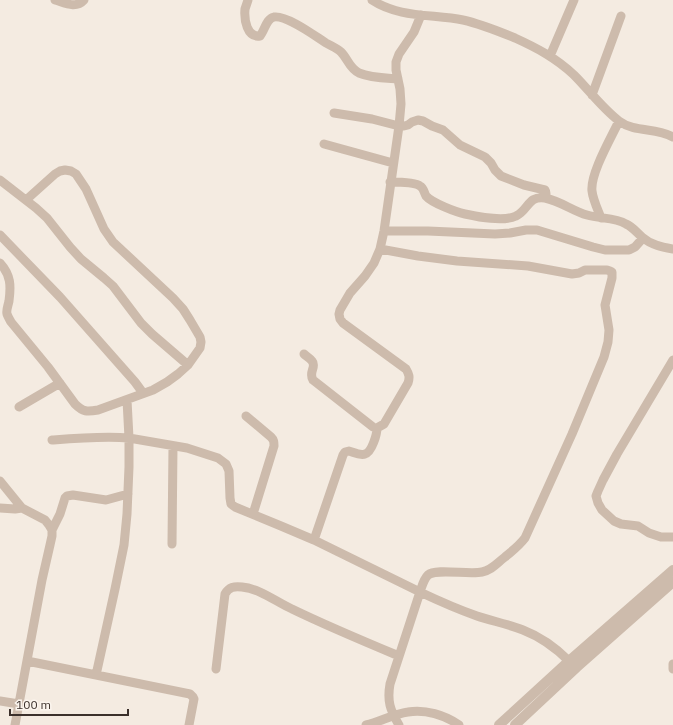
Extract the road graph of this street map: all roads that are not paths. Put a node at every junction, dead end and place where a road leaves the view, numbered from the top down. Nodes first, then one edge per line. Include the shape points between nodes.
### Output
1 (55, 0) edge
2 (84, 0) edge
3 (248, 0) edge
4 (372, 0) edge
5 (574, 0) edge
6 (422, 15) junction
7 (621, 16) dead end
8 (550, 56) junction
9 (398, 79) junction
10 (592, 95) junction
11 (334, 113) dead end
12 (619, 121) junction
13 (399, 126) junction
14 (673, 137) edge
15 (324, 144) dead end
16 (393, 163) junction
17 (0, 180) edge
18 (390, 182) junction
19 (545, 198) junction
20 (26, 200) junction
21 (601, 218) junction
22 (384, 231) junction
23 (0, 235) edge
24 (643, 238) junction
25 (380, 249) junction
26 (673, 249) edge
27 (0, 263) edge
28 (304, 354) dead end
29 (673, 360) edge
30 (188, 365) junction
31 (60, 383) junction
32 (143, 393) junction
33 (127, 400) junction
34 (18, 407) dead end
35 (246, 416) dead end
36 (377, 428) junction
37 (129, 438) junction
38 (52, 440) dead end
39 (173, 446) junction
40 (0, 481) edge
41 (128, 494) junction
42 (0, 508) edge
43 (22, 508) junction
44 (253, 514) junction
45 (52, 530) junction
46 (673, 537) edge
47 (314, 540) junction
48 (172, 544) dead end
49 (673, 570) edge
50 (673, 582) edge
51 (420, 592) junction
52 (399, 656) junction
53 (27, 661) junction
54 (569, 661) junction
55 (673, 664) edge
56 (216, 669) dead end
57 (673, 669) edge
58 (96, 675) junction
59 (0, 701) edge
60 (19, 704) junction
61 (394, 716) junction
62 (15, 725) edge
63 (189, 725) edge
64 (366, 725) edge
65 (399, 725) edge
66 (458, 725) edge
67 (499, 725) edge
68 (516, 725) edge

1 - 2 street via 76,5
3 - 9 street via 245,17 252,35 260,36 269,20 274,17 280,18 336,48 358,72 367,76
4 - 6 street via 390,9
5 - 8 street
6 - 8 street via 464,20 480,25 522,41
6 - 9 street via 396,62
7 - 10 street
8 - 10 street
9 - 13 street
10 - 12 street
11 - 13 street
12 - 14 street via 630,127
12 - 21 street via 593,181 592,191
13 - 16 street
13 - 19 street via 418,120 443,130 460,145 485,157 501,176 545,190
15 - 16 street
16 - 18 street
17 - 20 street
18 - 19 street via 419,185 427,196 447,208 482,217 502,219 518,216 533,200
18 - 22 street
19 - 21 street
20 - 30 street via 47,218 81,259 113,286 141,323
20 - 30 street via 60,170 76,174 86,189 104,230 113,242 173,298 200,337 198,352
21 - 24 street via 624,222
22 - 24 street via 495,234 537,230 605,250 629,250
22 - 25 street
23 - 32 street via 60,297
24 - 26 street
25 - 36 street via 374,263 350,293 339,314 343,323 406,368 409,373 408,383 384,424
25 - 51 street via 457,261 528,266 572,274 585,270 612,272 604,305 609,330 604,357 525,538 489,570 472,573 432,573 427,576
27 - 31 street via 10,280 7,316
28 - 36 street via 313,362 313,380
29 - 46 street via 617,454 596,496 602,510 614,521 638,526 661,537
30 - 32 street via 167,382
31 - 33 street via 75,404 84,411 98,410
31 - 34 street
32 - 33 street
33 - 37 street
35 - 44 street via 271,437 274,443
36 - 47 street via 375,440 369,451 361,454 345,452
37 - 38 street
37 - 39 street
37 - 41 street
39 - 44 street via 205,453 226,464 229,471 231,504
39 - 48 street
40 - 43 street
41 - 45 street via 106,500 67,496
41 - 58 street via 124,545
42 - 43 street
43 - 45 street via 46,520
44 - 47 street
45 - 53 street
47 - 51 street
49 - 54 street
50 - 68 street
51 - 52 street
51 - 54 street via 449,606 524,630 556,649
52 - 56 street via 257,591 236,586 230,587 224,594
52 - 61 street via 388,694
53 - 58 street
53 - 60 street
54 - 67 street
55 - 57 street
58 - 63 street via 190,694 194,699
59 - 60 street
60 - 62 street
61 - 64 street
61 - 65 street
61 - 66 street via 423,711 440,715

